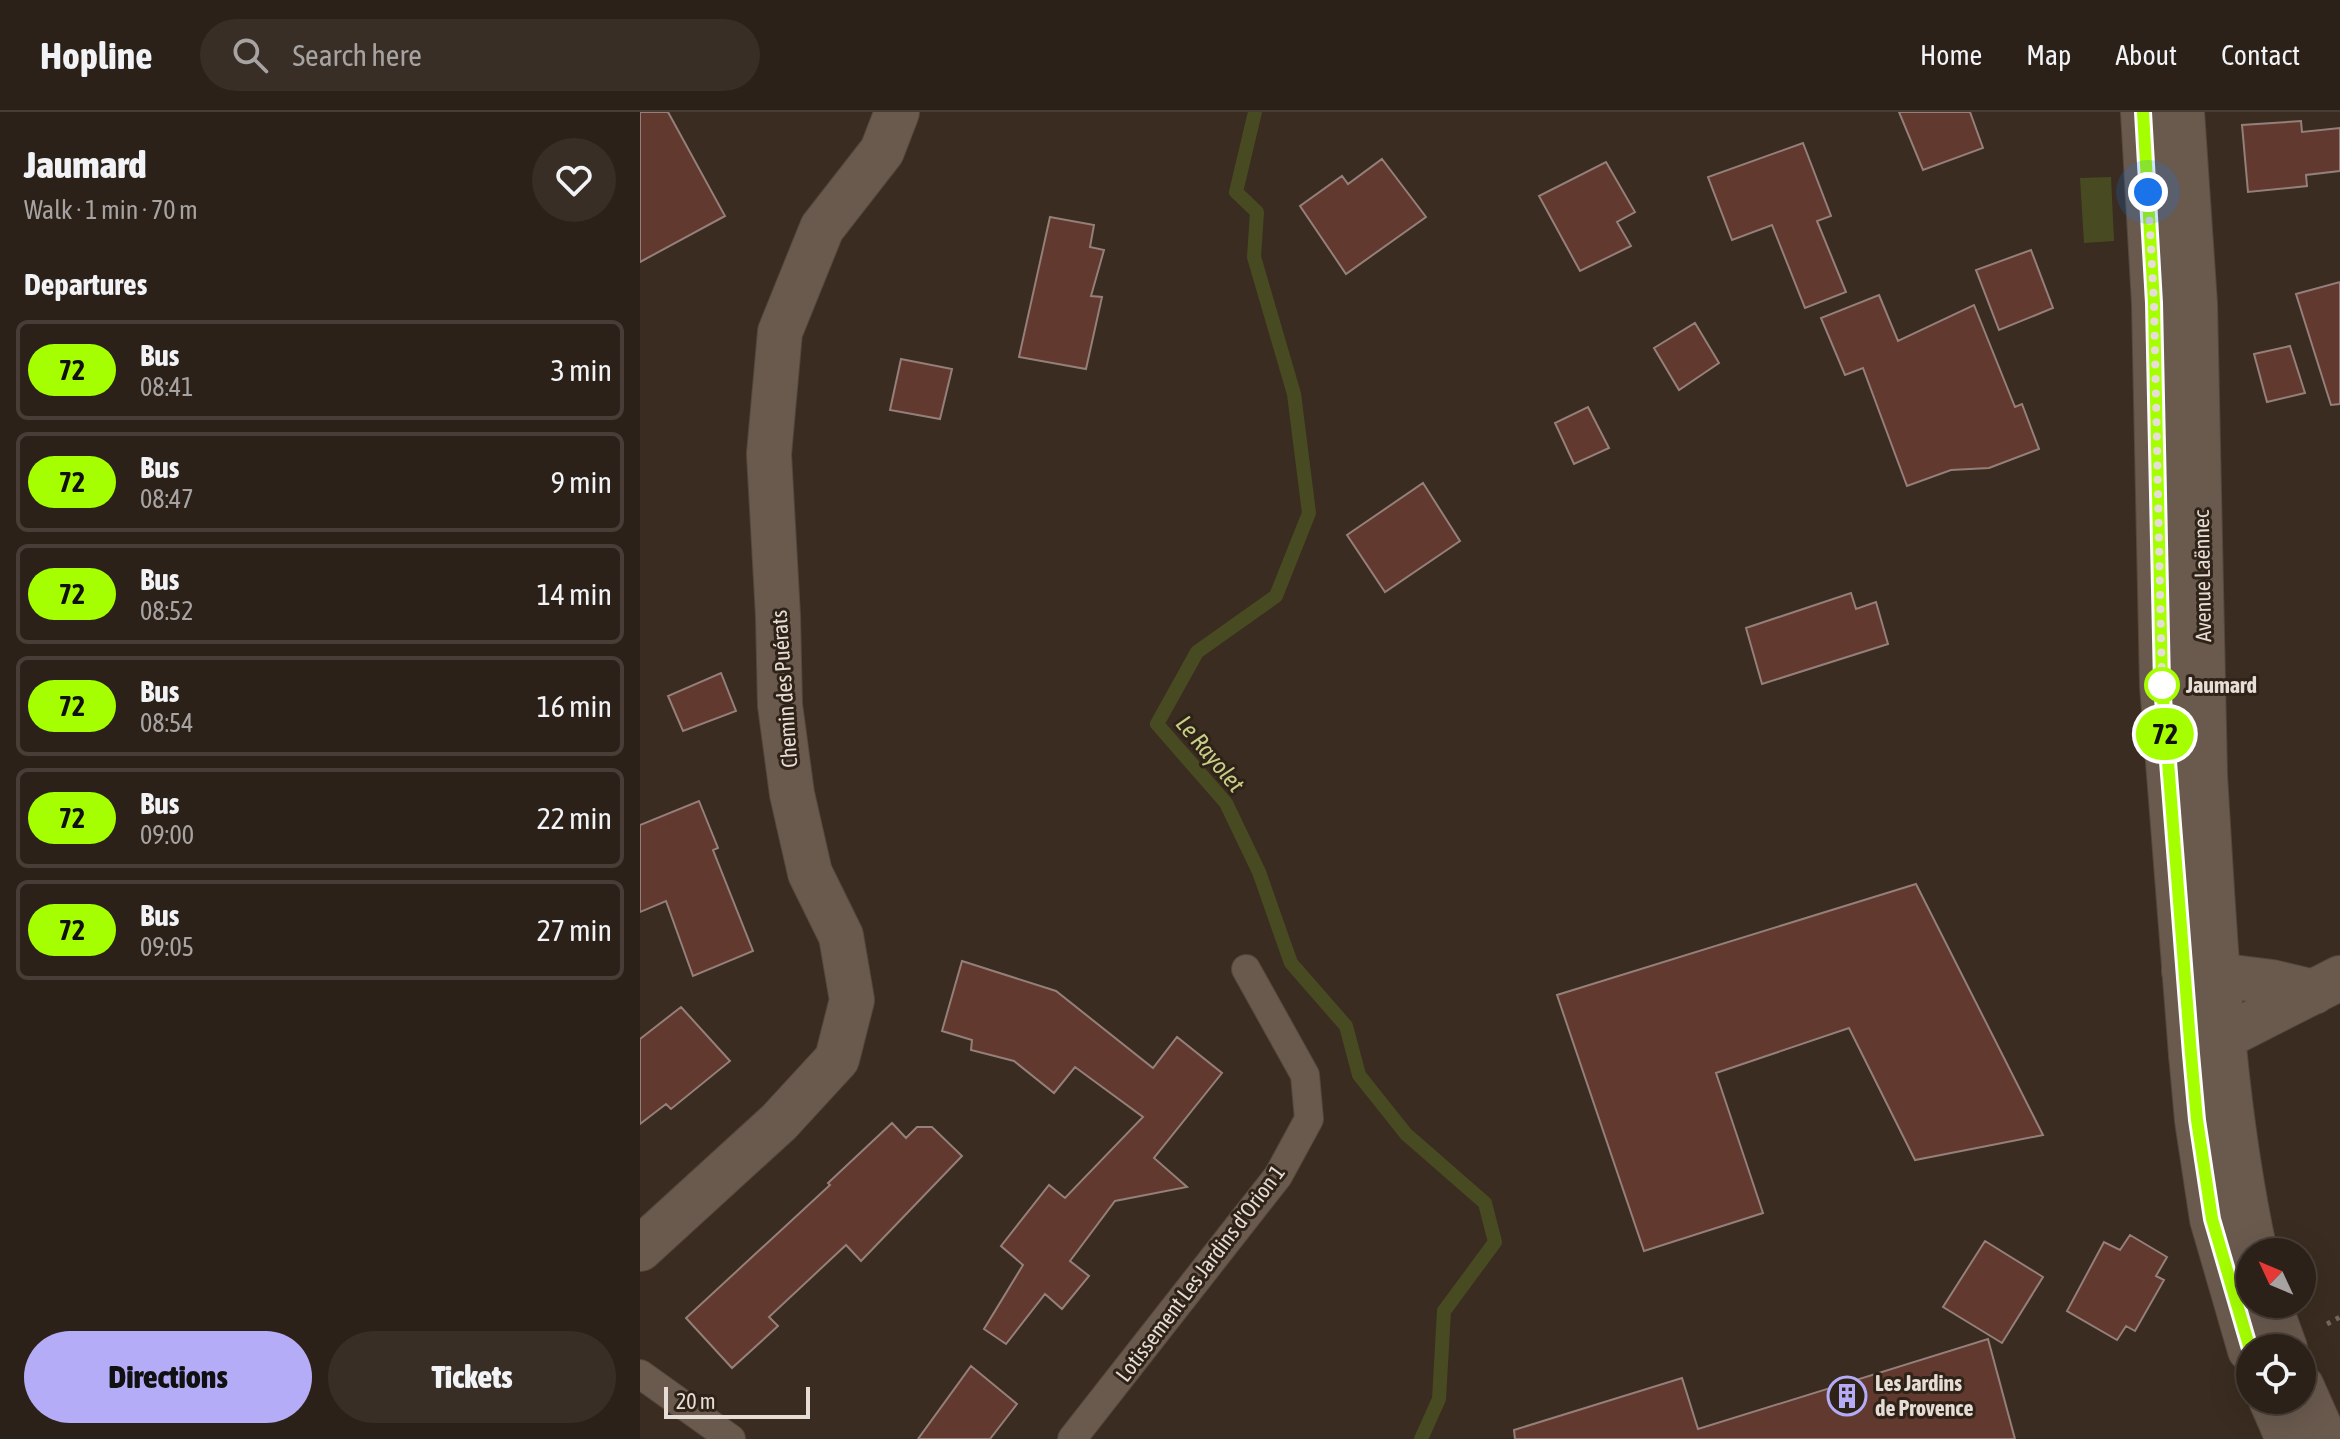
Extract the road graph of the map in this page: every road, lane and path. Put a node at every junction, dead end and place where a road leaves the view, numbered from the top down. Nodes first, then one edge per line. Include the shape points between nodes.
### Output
1 (897, 112) edge
2 (2143, 112) edge
3 (2182, 112) edge
4 (1246, 969) dead end
5 (2201, 972) junction
6 (2327, 985) edge
7 (2207, 1047) junction
8 (2252, 1238) edge
9 (640, 1249) edge
10 (2245, 1334) edge
11 (640, 1374) edge
12 (2277, 1414) edge
13 (2314, 1414) edge
14 (731, 1439) edge
15 (1072, 1439) edge
16 (2288, 1439) edge
17 (2325, 1439) edge

1 - 9 main road, Chemin des Puérats via 882,151 822,228 780,332 769,454 780,705 792,794 810,873 841,936 852,1000 837,1059 779,1122
2 - 5 main road, Avenue Laënnec via 2154,303 2162,685
3 - 5 main road, Avenue Laënnec via 2195,304 2205,776
4 - 15 lane, Lotissement Les Jardins d'Orion 1 via 1305,1075 1309,1119 1278,1176
5 - 6 main road
5 - 7 main road, Avenue Laënnec
6 - 7 main road
7 - 8 main road via 2232,1125
7 - 10 main road via 2197,1120 2212,1219
11 - 14 lane
12 - 16 main road
13 - 17 main road

